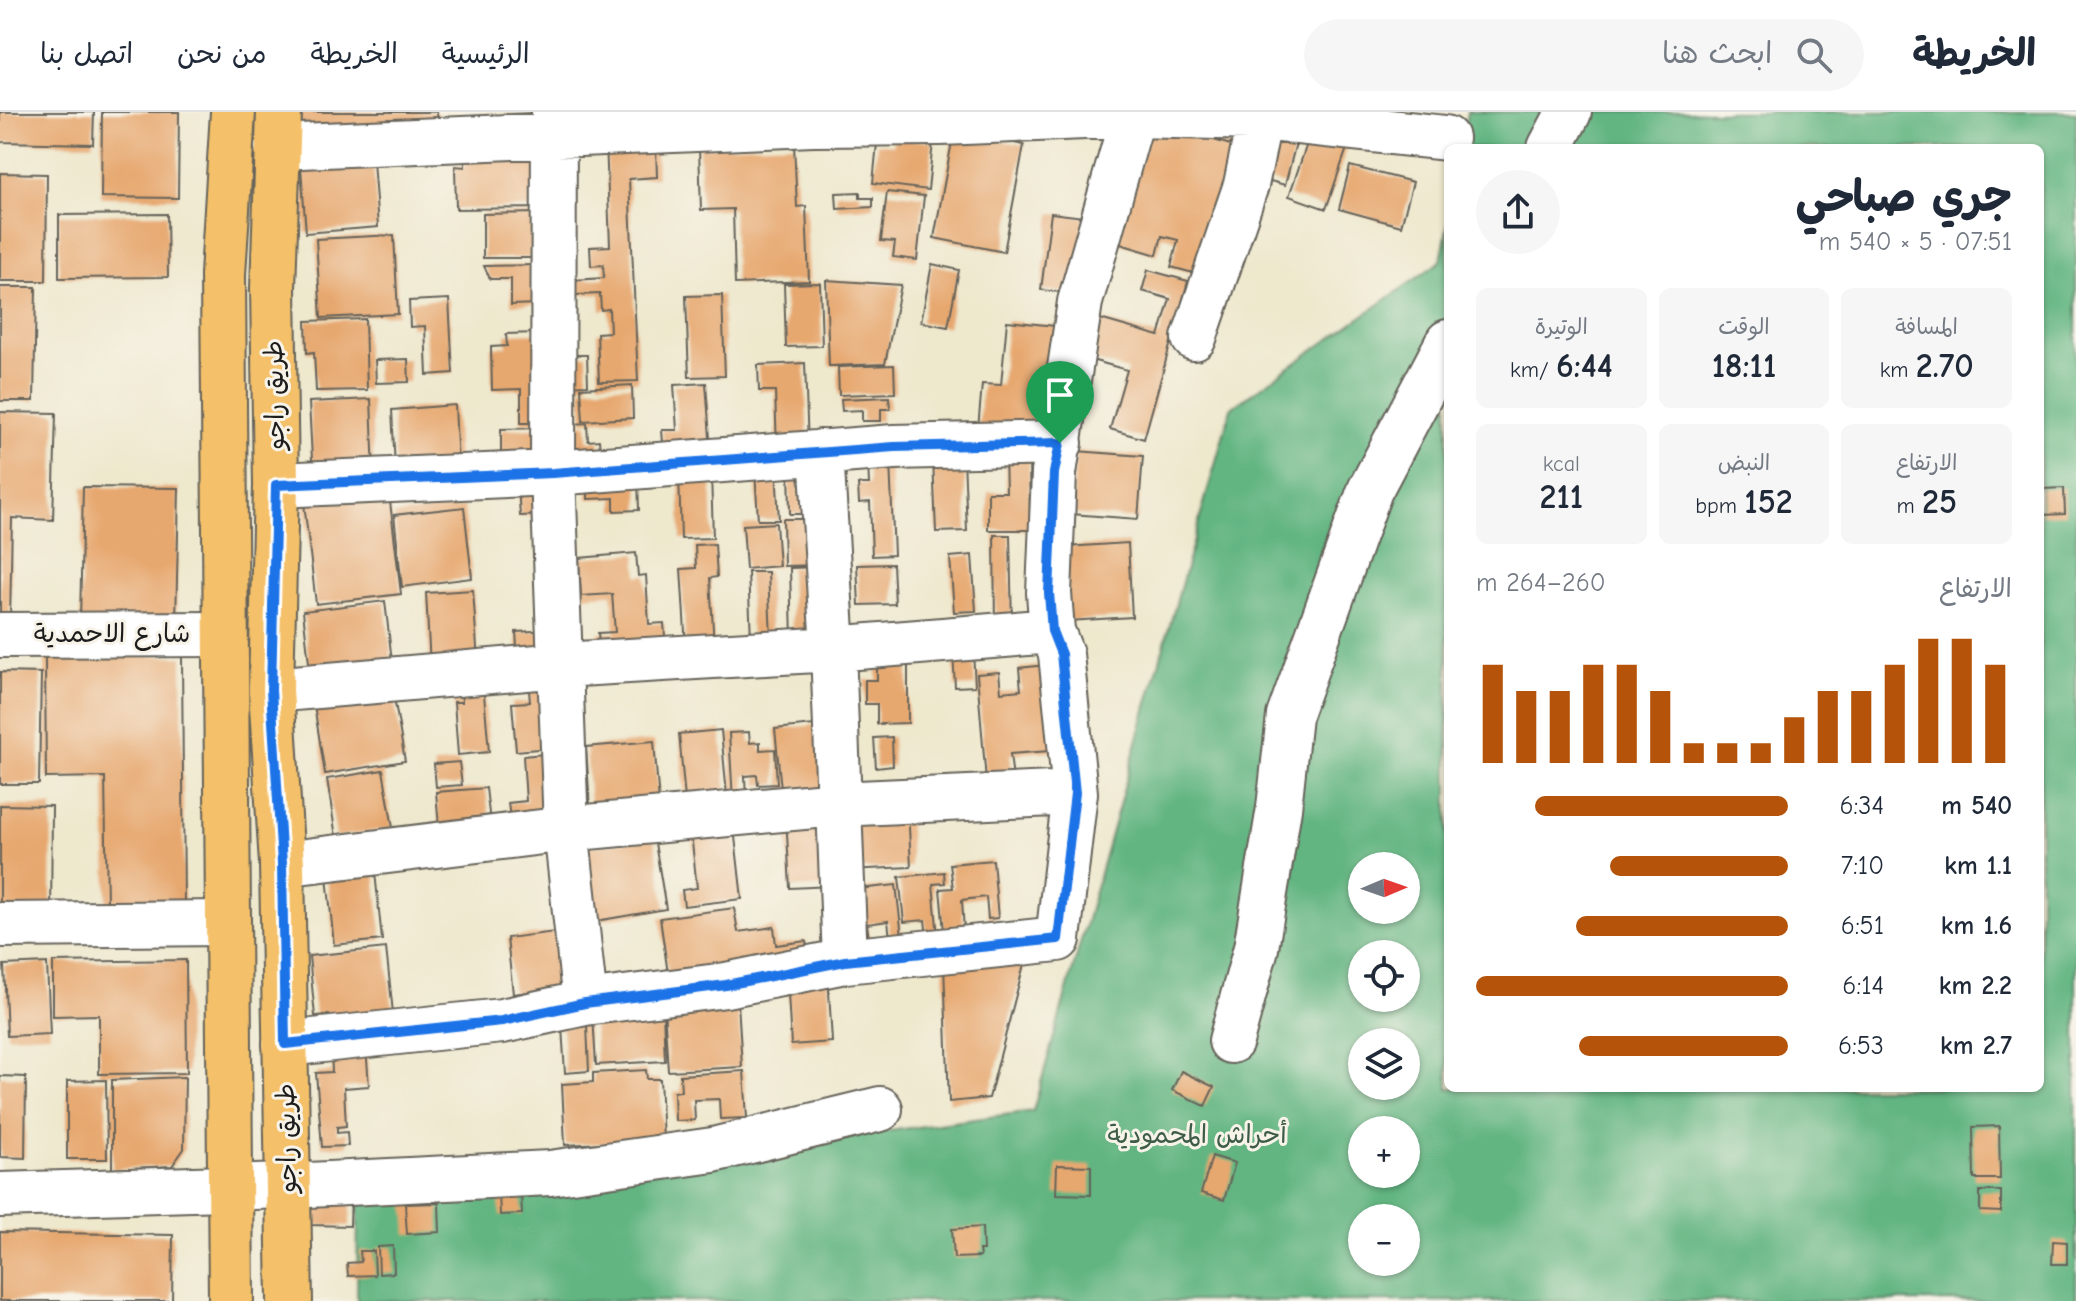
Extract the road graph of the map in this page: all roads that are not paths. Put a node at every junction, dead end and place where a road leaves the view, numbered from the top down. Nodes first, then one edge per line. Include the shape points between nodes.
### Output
1 (233, 112) edge
2 (1569, 112) edge
3 (1026, 115) edge
4 (1133, 115) junction
5 (1260, 115) edge
6 (813, 118) edge
7 (555, 124) edge
8 (278, 129) edge
9 (1446, 138) dead end
10 (1552, 144) edge
11 (1194, 338) dead end
12 (1444, 350) edge
13 (1060, 443) junction
14 (821, 452) junction
15 (553, 473) junction
16 (276, 485) junction
17 (1052, 631) junction
18 (224, 634) junction
19 (0, 635) edge
20 (833, 649) junction
21 (561, 665) junction
22 (271, 690) junction
23 (1075, 793) junction
24 (837, 804) junction
25 (566, 829) junction
26 (282, 864) junction
27 (227, 923) junction
28 (0, 925) edge
29 (845, 961) junction
30 (585, 1003) junction
31 (1231, 1041) dead end
32 (285, 1044) junction
33 (880, 1109) dead end
34 (288, 1186) junction
35 (230, 1188) junction
36 (0, 1195) edge
37 (231, 1301) edge
38 (290, 1301) edge

1 - 18 main road, طريق راجو via 223,275
2 - 10 street
3 - 4 street
3 - 6 street
4 - 5 street
4 - 13 street via 1080,302
5 - 9 street
5 - 11 street via 1246,185
6 - 7 street
7 - 8 street
7 - 15 street
8 - 16 main road, طريق راجو via 273,288
12 - 31 street via 1370,490 1289,716 1256,948
13 - 14 street
13 - 17 street via 1054,473
14 - 15 street
14 - 20 street
15 - 16 street
15 - 21 street
16 - 22 main road, طريق راجو
17 - 20 street
17 - 23 street via 1061,654
18 - 19 street, شارع الاحمدية
18 - 27 main road, طريق راجو
20 - 21 street
20 - 24 street
21 - 22 street
21 - 25 street
22 - 26 main road, طريق راجو
23 - 24 street
23 - 29 street via 1058,939
24 - 25 street
24 - 29 street
25 - 26 street
25 - 30 street
26 - 32 main road, طريق راجو
27 - 28 street
27 - 35 main road, طريق راجو
29 - 30 street via 726,985
30 - 32 street via 502,1021
32 - 34 main road, طريق راجو
33 - 34 street via 713,1150 550,1173
34 - 35 street
34 - 38 main road, طريق راجو
35 - 36 street
35 - 37 main road, طريق راجو

